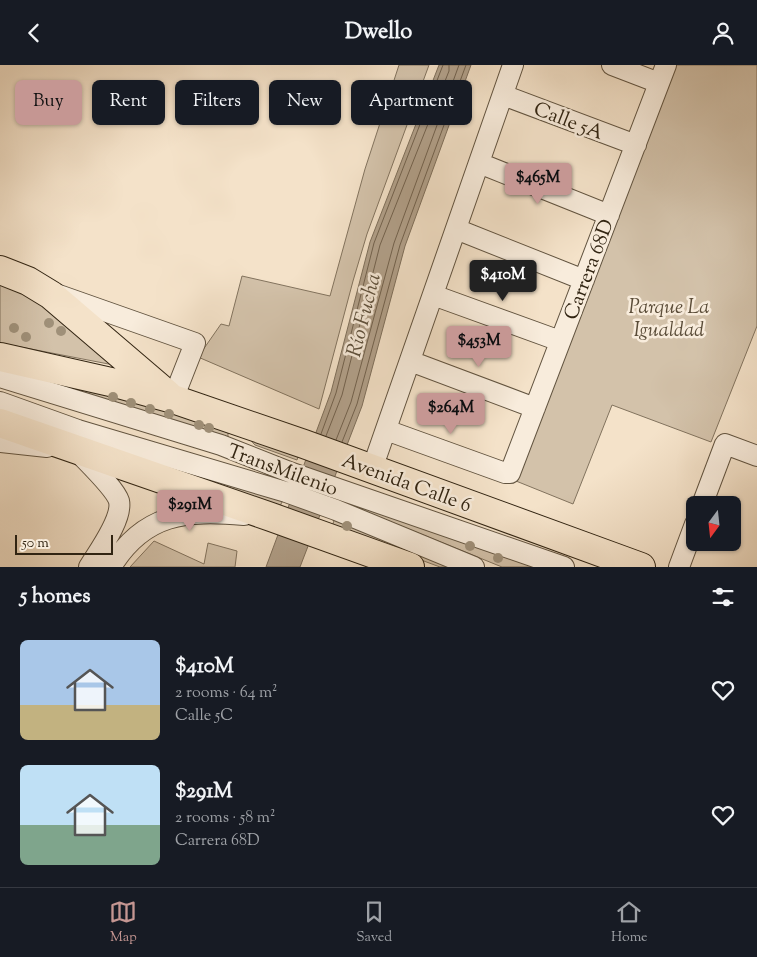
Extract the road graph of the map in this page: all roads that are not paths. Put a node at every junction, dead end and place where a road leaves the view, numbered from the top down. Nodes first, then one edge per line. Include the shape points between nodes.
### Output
1 (513, 65) edge
2 (612, 65) edge
3 (663, 74) edge
4 (503, 95) junction
5 (636, 145) junction
6 (479, 163) junction
7 (609, 215) junction
8 (456, 229) junction
9 (0, 270) edge
10 (584, 280) junction
11 (42, 289) junction
12 (433, 295) junction
13 (560, 341) junction
14 (0, 357) edge
15 (410, 361) junction
16 (0, 377) edge
17 (173, 399) junction
18 (0, 402) edge
19 (535, 408) junction
20 (0, 423) edge
21 (386, 430) junction
22 (0, 442) edge
23 (76, 450) junction
24 (757, 456) edge
25 (363, 466) junction
26 (289, 483) junction
27 (702, 493) edge
28 (339, 500) junction
29 (271, 517) junction
30 (686, 548) edge
31 (89, 567) edge
32 (112, 567) edge
33 (410, 567) edge
34 (474, 567) edge
35 (564, 567) edge
36 (641, 567) edge
37 (679, 567) edge

1 - 4 street
2 - 3 street
3 - 5 street, Carrera 68D
4 - 5 street, Calle 5A
4 - 6 street
5 - 7 street, Carrera 68D
6 - 7 street
6 - 8 street
7 - 10 street, Carrera 68D
8 - 10 street
8 - 12 street
9 - 11 highway
10 - 13 street, Carrera 68D
11 - 17 highway
11 - 17 street via 195,343
12 - 13 street
12 - 15 street
13 - 19 street, Carrera 68D
14 - 17 highway, Avenida Calle 6
15 - 19 street
15 - 21 street
16 - 26 street, TransMilenio via 221,445
17 - 25 highway, Avenida Calle 6
18 - 26 street, TransMilenio via 78,430
19 - 21 street, Carrera 68D via 510,473
20 - 23 highway
21 - 25 street
22 - 23 street
23 - 29 highway
23 - 31 street via 112,489 119,502 114,524
24 - 27 street via 725,445
25 - 36 highway, Avenida Calle 6
26 - 28 street, TransMilenio
28 - 34 street, TransMilenio
28 - 35 street, TransMilenio
29 - 32 street via 203,512 171,518 139,534 119,554
29 - 33 highway
30 - 37 street

